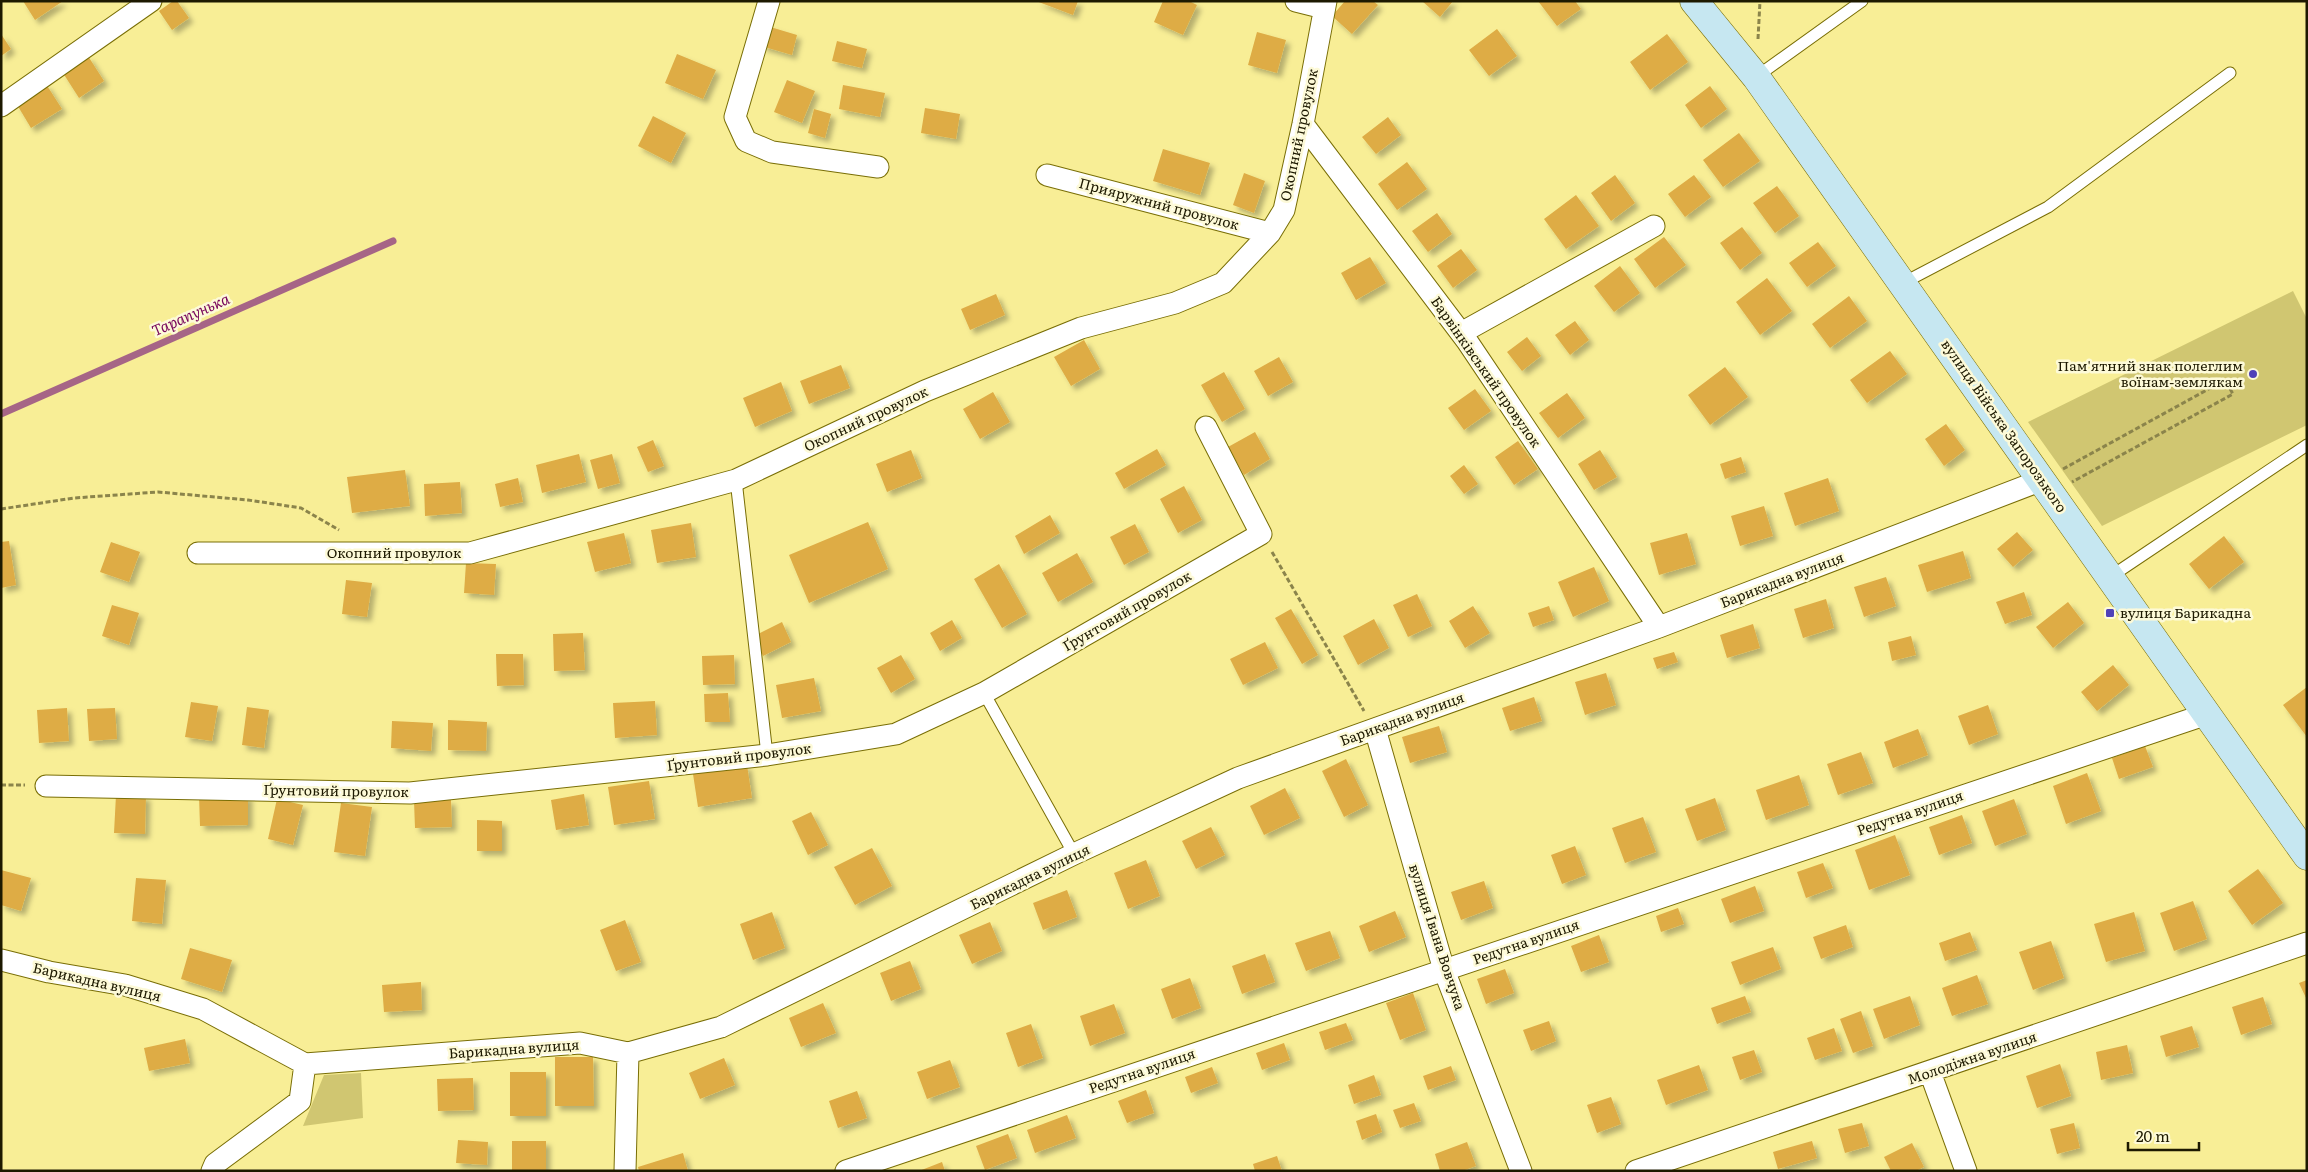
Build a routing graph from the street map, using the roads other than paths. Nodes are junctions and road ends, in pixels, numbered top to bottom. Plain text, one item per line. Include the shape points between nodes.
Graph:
1 (150, 1) edge
2 (770, 1) edge
3 (1296, 1) edge
4 (1694, 1) edge
5 (1862, 1) edge
6 (1325, 4) edge
7 (2230, 73) dead end
8 (1756, 77) junction
9 (1, 106) edge
10 (1303, 124) junction
11 (878, 167) dead end
12 (1047, 175) dead end
13 (1654, 226) dead end
14 (1270, 233) junction
15 (1903, 283) junction
16 (1461, 333) junction
17 (1206, 427) dead end
18 (2307, 444) edge
19 (736, 480) junction
20 (2047, 487) junction
21 (198, 553) dead end
22 (2110, 577) junction
23 (1659, 627) junction
24 (984, 693) junction
25 (2207, 714) junction
26 (1375, 729) junction
27 (767, 755) junction
28 (46, 786) dead end
29 (1074, 854) junction
30 (2307, 856) edge
31 (2307, 943) edge
32 (1, 960) edge
33 (1444, 970) junction
34 (628, 1053) junction
35 (305, 1064) junction
36 (1930, 1072) junction
37 (212, 1171) edge
38 (625, 1171) edge
39 (846, 1171) edge
40 (1521, 1171) edge
41 (1636, 1171) edge
42 (1966, 1171) edge

1 - 9 street
2 - 11 street via 735,117 746,141 772,152
3 - 6 street
4 - 8 street, вулиця Війська Запорозького
5 - 8 lane
6 - 10 street, Окопний провулок
7 - 15 lane via 2048,207
8 - 15 street, вулиця Війська Запорозького
10 - 14 street, Окопний провулок via 1284,210
10 - 16 street, Барвінківський провулок
12 - 14 street, Прияружний провулок
13 - 16 street
14 - 19 street, Окопний провулок via 1223,283 1175,303 1081,328 934,387
15 - 20 street, вулиця Війська Запорозького
16 - 23 street, Барвінківський провулок
17 - 24 street, Ґрунтовий провулок via 1262,534
18 - 22 lane
19 - 21 street, Окопний провулок via 470,553
19 - 27 lane
20 - 22 street, вулиця Війська Запорозького
20 - 23 street, Барикадна вулиця
22 - 25 street, вулиця Війська Запорозького
23 - 26 street, Барикадна вулиця
24 - 27 street, Ґрунтовий провулок via 896,734
24 - 29 lane
25 - 30 street, вулиця Війська Запорозького
25 - 33 street, Редутна вулиця
26 - 29 street, Барикадна вулиця via 1238,778
26 - 33 street, вулиця Івана Вовчука
27 - 28 street, Ґрунтовий провулок via 410,792
29 - 34 street, Барикадна вулиця via 721,1027
31 - 36 street, Молодіжна вулиця
32 - 35 street, Барикадна вулиця via 125,986 204,1009
33 - 39 street, Редутна вулиця
33 - 40 street, вулиця Івана Вовчука
34 - 35 street, Барикадна вулиця via 580,1043
34 - 38 street
35 - 37 street via 300,1101 215,1164
36 - 41 street, Молодіжна вулиця
36 - 42 street

